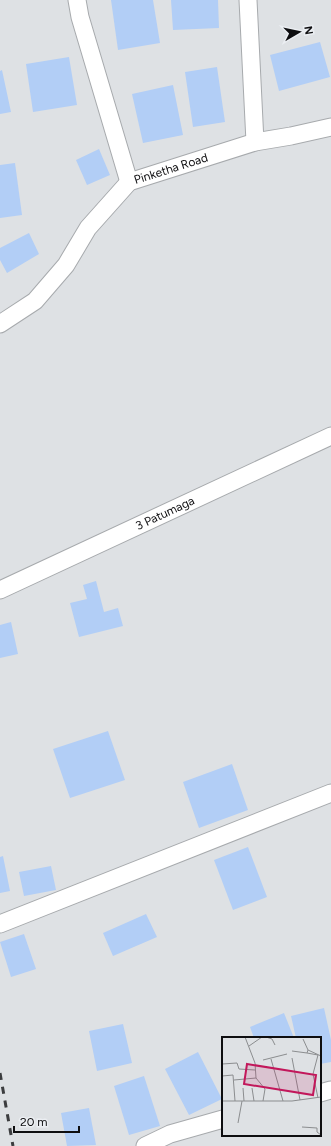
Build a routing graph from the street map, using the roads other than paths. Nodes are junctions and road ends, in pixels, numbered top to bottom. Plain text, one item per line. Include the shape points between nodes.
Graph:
1 (77, 0) edge
2 (248, 0) edge
3 (331, 127) edge
4 (255, 142) junction
5 (129, 182) junction
6 (0, 324) edge
7 (331, 436) edge
8 (0, 590) edge
9 (331, 793) edge
10 (0, 924) edge
11 (331, 1090) edge
12 (321, 1093) edge
13 (222, 1119) edge
14 (145, 1146) edge

1 - 5 street
2 - 4 street
3 - 4 street, Pinketha Road
4 - 5 street, Pinketha Road
5 - 6 street, Pinketha Road via 88,228 66,265 36,301
7 - 8 street, 3 Patumaga
9 - 10 street
11 - 12 street
13 - 14 street via 170,1134

